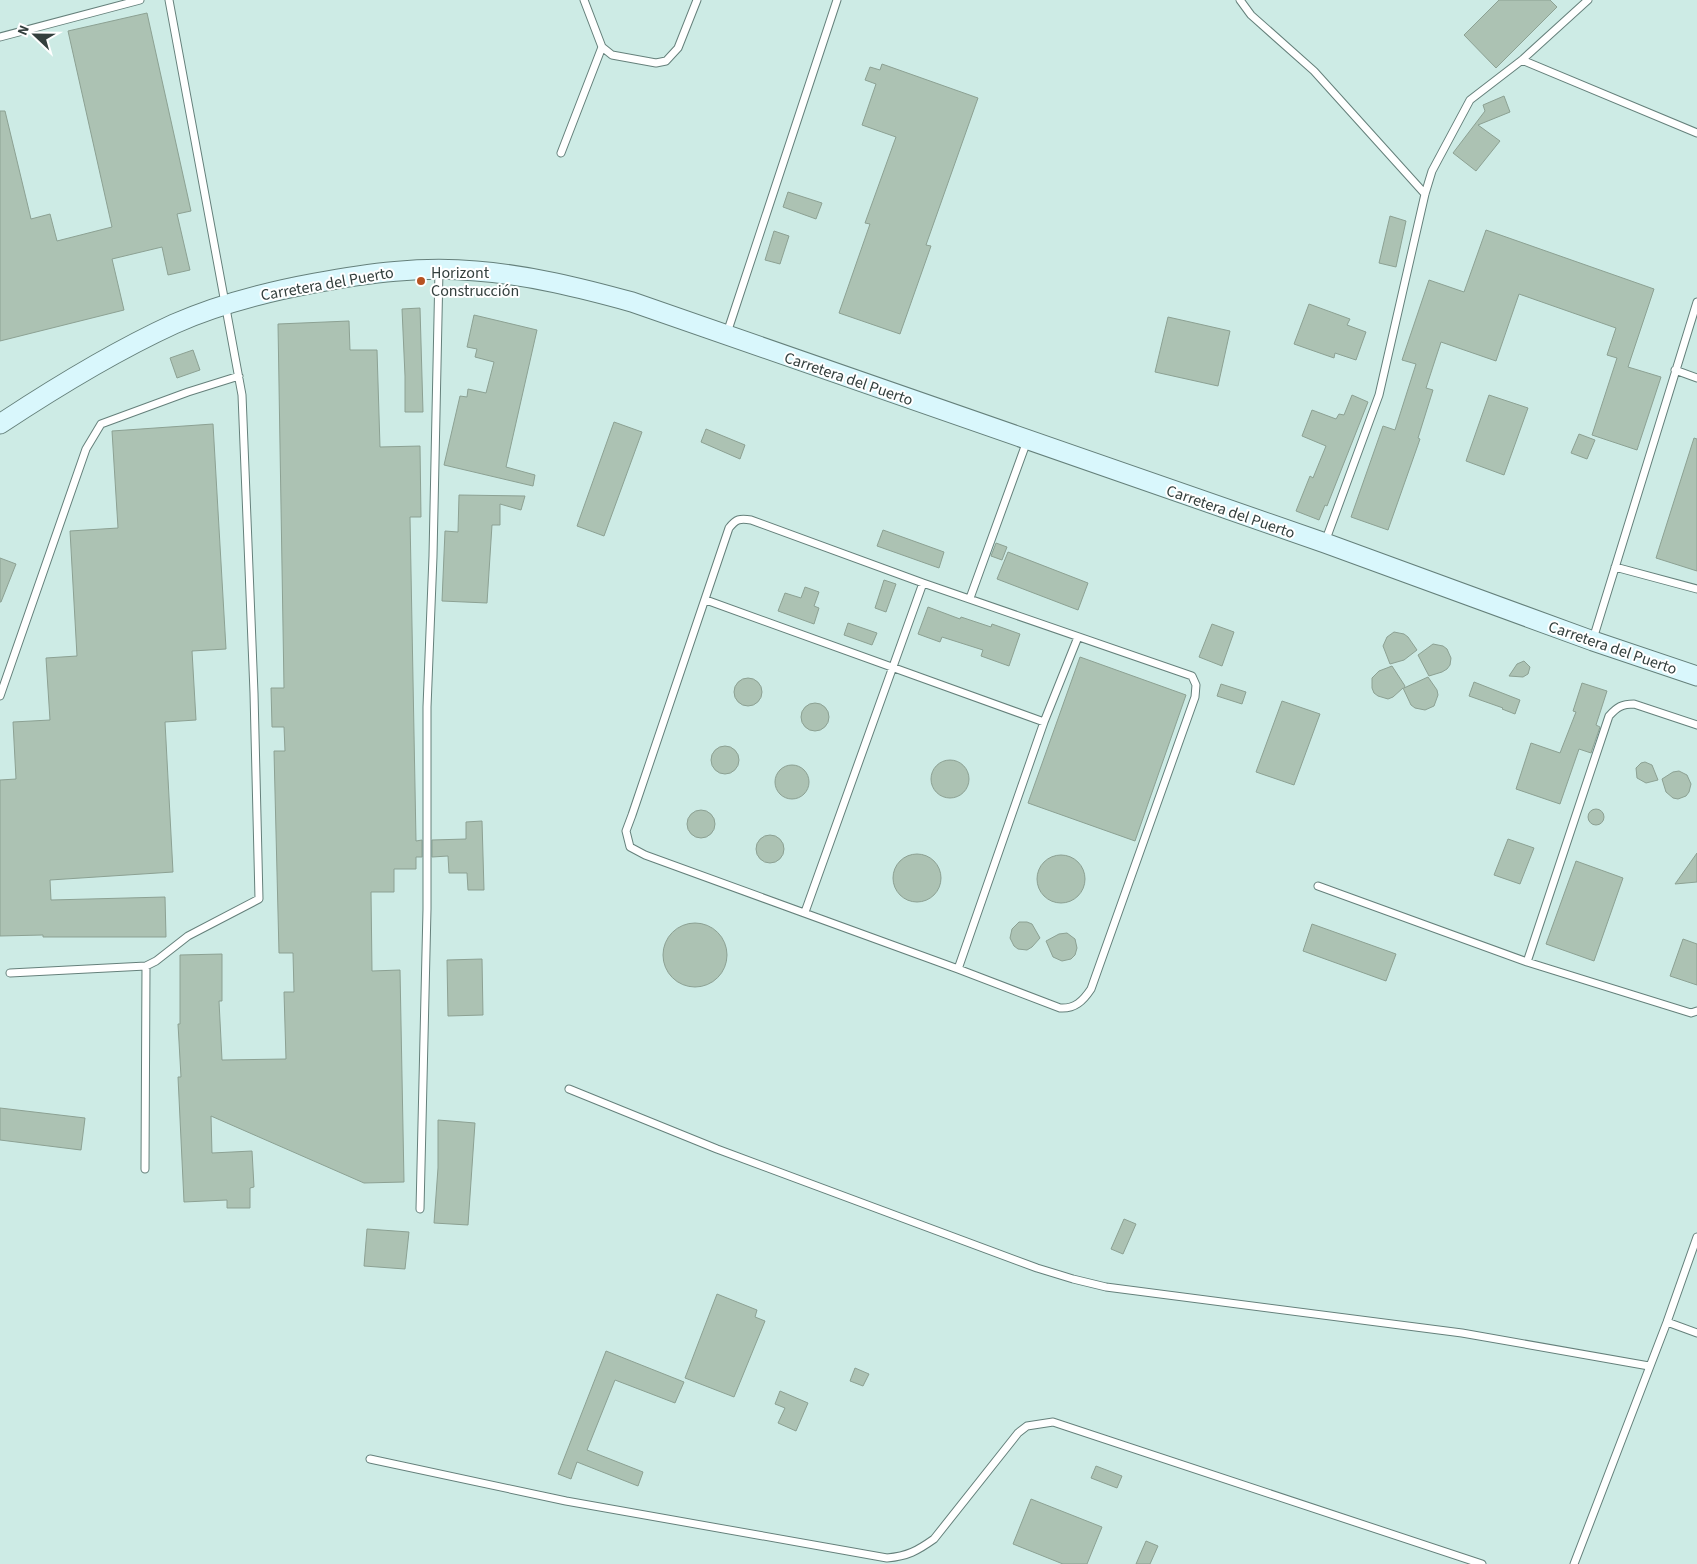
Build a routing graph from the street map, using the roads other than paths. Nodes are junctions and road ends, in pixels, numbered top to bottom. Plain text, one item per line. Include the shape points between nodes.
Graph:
1 (140, 0) edge
2 (169, 0) edge
3 (584, 0) edge
4 (697, 0) edge
5 (837, 0) edge
6 (1240, 0) edge
7 (1588, 0) edge
8 (0, 37) edge
9 (602, 47) junction
10 (1522, 60) junction
11 (1697, 132) edge
12 (562, 153) dead end
13 (1425, 194) junction
14 (439, 270) junction
15 (1697, 302) edge
16 (225, 304) junction
17 (726, 336) junction
18 (1676, 370) junction
19 (239, 376) junction
20 (1697, 378) edge
21 (0, 424) edge
22 (1027, 440) junction
23 (1324, 543) junction
24 (1615, 567) junction
25 (923, 584) junction
26 (1697, 589) edge
27 (970, 598) junction
28 (706, 600) junction
29 (1078, 637) junction
30 (1592, 640) junction
31 (894, 667) junction
32 (1697, 676) edge
33 (0, 696) edge
34 (1044, 722) junction
35 (1697, 725) edge
36 (1318, 886) dead end
37 (805, 912) junction
38 (1527, 962) junction
39 (146, 966) junction
40 (958, 969) junction
41 (10, 973) dead end
42 (1697, 1011) edge
43 (570, 1089) dead end
44 (145, 1169) dead end
45 (420, 1209) dead end
46 (1697, 1237) edge
47 (1667, 1322) junction
48 (1697, 1333) edge
49 (1649, 1366) junction
50 (370, 1459) dead end
51 (1482, 1564) edge
52 (1574, 1564) edge

1 - 8 lane
2 - 16 lane
3 - 9 lane
4 - 9 lane via 678,48 666,61 656,63 612,55
5 - 17 lane
6 - 13 lane via 1319,76
7 - 10 lane
9 - 12 lane
10 - 11 lane
10 - 13 lane via 1470,100 1432,171
13 - 23 lane via 1379,395
14 - 16 main road, Carretera del Puerto via 413,269 347,277 280,289
14 - 17 main road, Carretera del Puerto via 528,277 577,287 632,302
14 - 45 lane via 427,707 428,909
15 - 18 lane
16 - 19 lane
16 - 21 main road, Carretera del Puerto via 133,344 72,377
17 - 22 main road, Carretera del Puerto
18 - 20 lane
18 - 24 lane
19 - 33 lane via 101,424 86,449
19 - 39 lane via 253,663 259,899 188,936
22 - 23 main road, Carretera del Puerto
22 - 27 lane
23 - 30 main road, Carretera del Puerto
24 - 26 lane
24 - 30 lane
25 - 27 lane
25 - 28 lane via 741,518 729,528
25 - 31 lane
27 - 29 lane
28 - 31 lane
28 - 37 lane via 626,831 630,847
29 - 34 lane
29 - 40 lane via 1192,676 1196,685 1195,697 1091,989 1085,999 1070,1009 1060,1008
30 - 32 main road, Carretera del Puerto
31 - 34 lane
31 - 37 lane
34 - 40 lane
35 - 38 lane via 1634,704 1624,704 1609,716
36 - 38 lane
37 - 40 lane
38 - 42 lane via 1691,1013
39 - 41 lane
39 - 44 lane
43 - 49 lane via 717,1149 1073,1279 1106,1287 1462,1333
46 - 47 lane
47 - 48 lane
47 - 49 lane
49 - 52 lane
50 - 51 lane via 566,1501 887,1558 903,1557 934,1539 1018,1433 1027,1426 1053,1422

